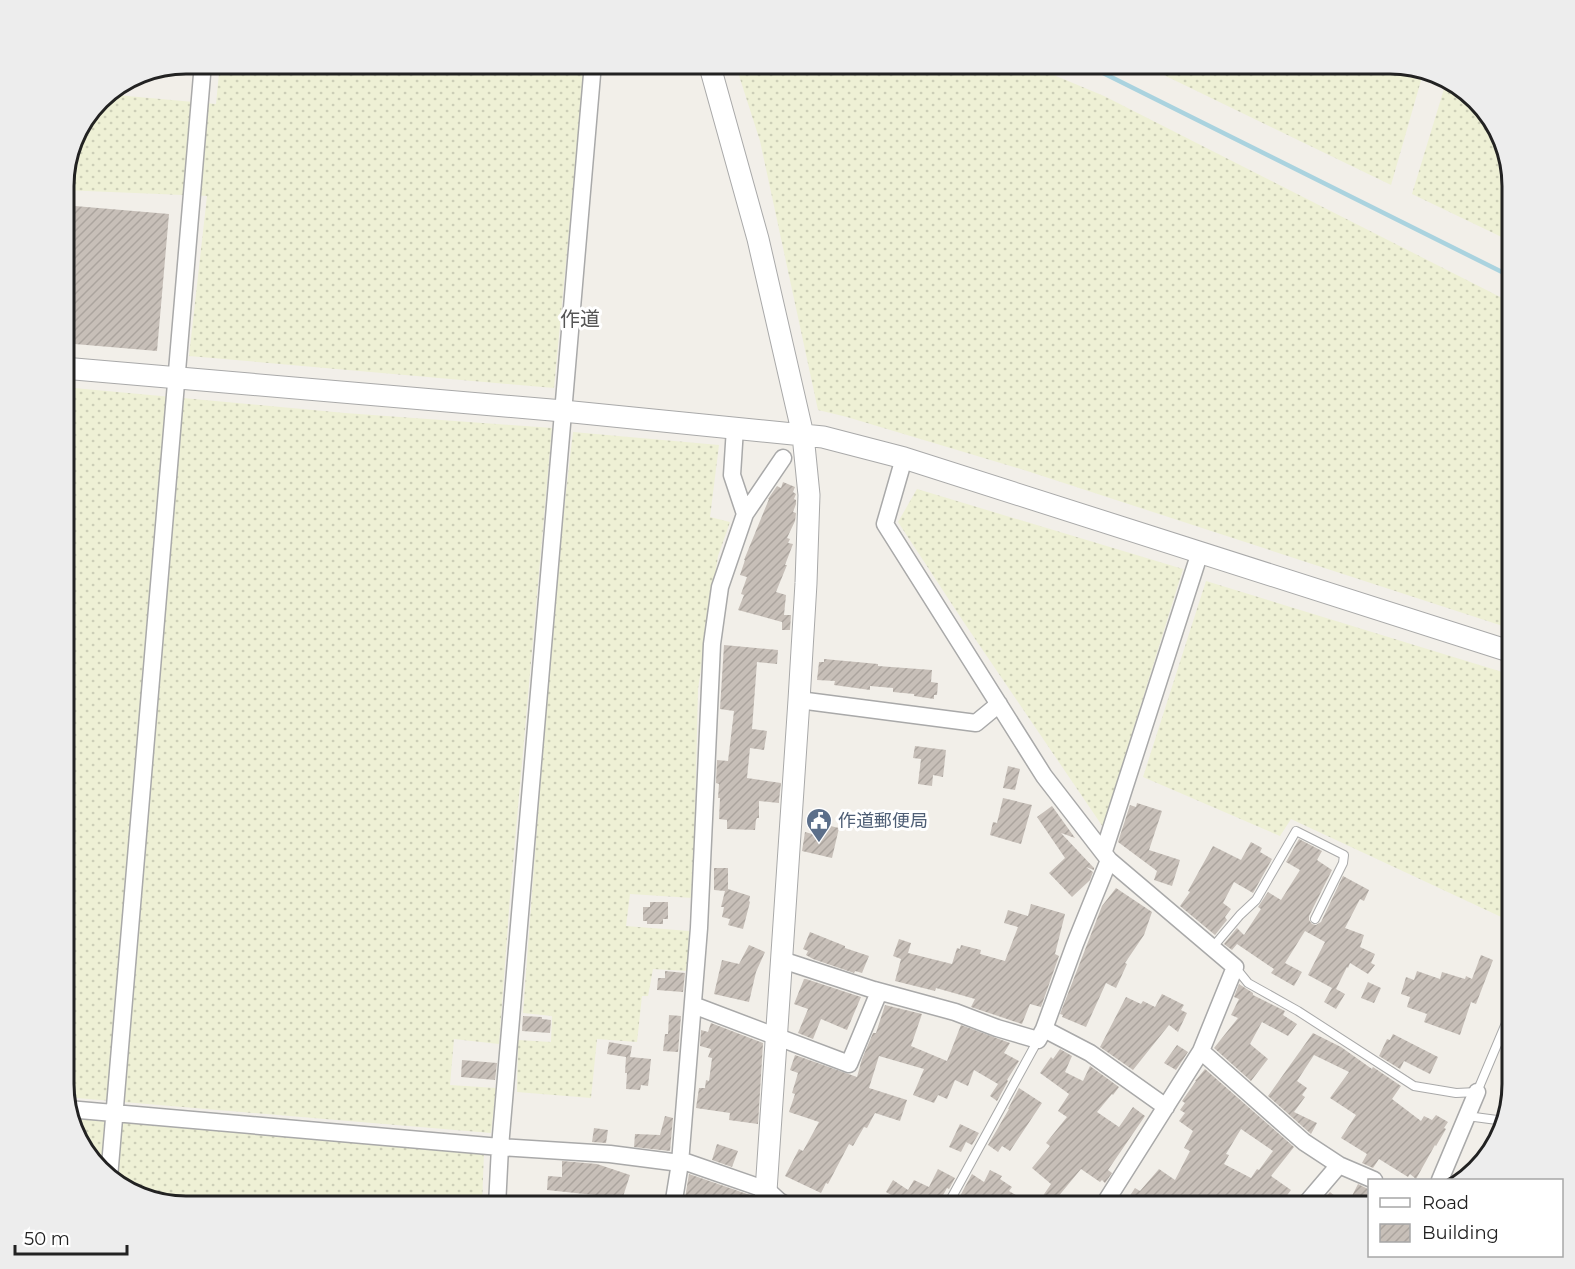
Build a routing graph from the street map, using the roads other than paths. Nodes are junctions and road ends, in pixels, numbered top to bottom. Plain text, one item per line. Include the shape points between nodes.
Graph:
1 (202, 74) edge
2 (592, 74) edge
3 (712, 74) edge
4 (74, 369) edge
5 (176, 377) junction
6 (563, 411) junction
7 (735, 428) junction
8 (803, 435) junction
9 (783, 458) dead end
10 (904, 458) junction
11 (745, 514) junction
12 (1200, 552) junction
13 (1502, 649) edge
14 (799, 700) junction
15 (999, 704) junction
16 (1107, 856) junction
17 (1315, 919) dead end
18 (1212, 948) junction
19 (782, 960) junction
20 (1236, 967) junction
21 (879, 992) junction
22 (693, 1005) junction
23 (1502, 1033) edge
24 (1041, 1035) junction
25 (777, 1038) junction
26 (1201, 1051) junction
27 (1477, 1092) junction
28 (1166, 1107) junction
29 (77, 1110) edge
30 (114, 1113) junction
31 (1467, 1116) junction
32 (1496, 1120) edge
33 (500, 1147) junction
34 (680, 1163) junction
35 (1339, 1165) junction
36 (110, 1166) edge
37 (1372, 1179) edge
38 (1440, 1179) edge
39 (498, 1196) edge
40 (675, 1196) edge
41 (762, 1196) edge
42 (766, 1196) edge
43 (952, 1196) edge
44 (1110, 1196) edge
45 (1313, 1196) edge

1 - 5 street
2 - 6 street
3 - 8 street via 758,239
4 - 5 street
5 - 6 street
5 - 30 street
6 - 7 street
6 - 33 street
7 - 8 street
7 - 11 street via 732,475
8 - 10 street
8 - 14 street via 809,495
9 - 11 street
10 - 12 street
10 - 15 street via 885,524
11 - 22 street via 720,587 712,644
12 - 13 street
12 - 16 street
14 - 15 street via 976,723
14 - 19 street
15 - 16 street via 1044,776
16 - 18 street
16 - 24 street
17 - 18 lane via 1344,855 1296,831 1256,900
18 - 20 street
19 - 21 street
19 - 25 street
20 - 26 street
20 - 27 lane via 1248,982 1414,1086
21 - 24 street via 955,1012 997,1028
21 - 25 street via 849,1064
22 - 25 street
22 - 34 street
23 - 27 lane
24 - 28 street via 1090,1053
24 - 43 lane
25 - 42 street
26 - 28 street
26 - 35 street via 1304,1142
27 - 31 street
28 - 44 street
29 - 30 street
30 - 33 street
30 - 36 street
31 - 32 lane
31 - 38 street
33 - 34 street
33 - 39 street
34 - 40 street
34 - 41 street via 686,1162
35 - 37 street
35 - 45 street

